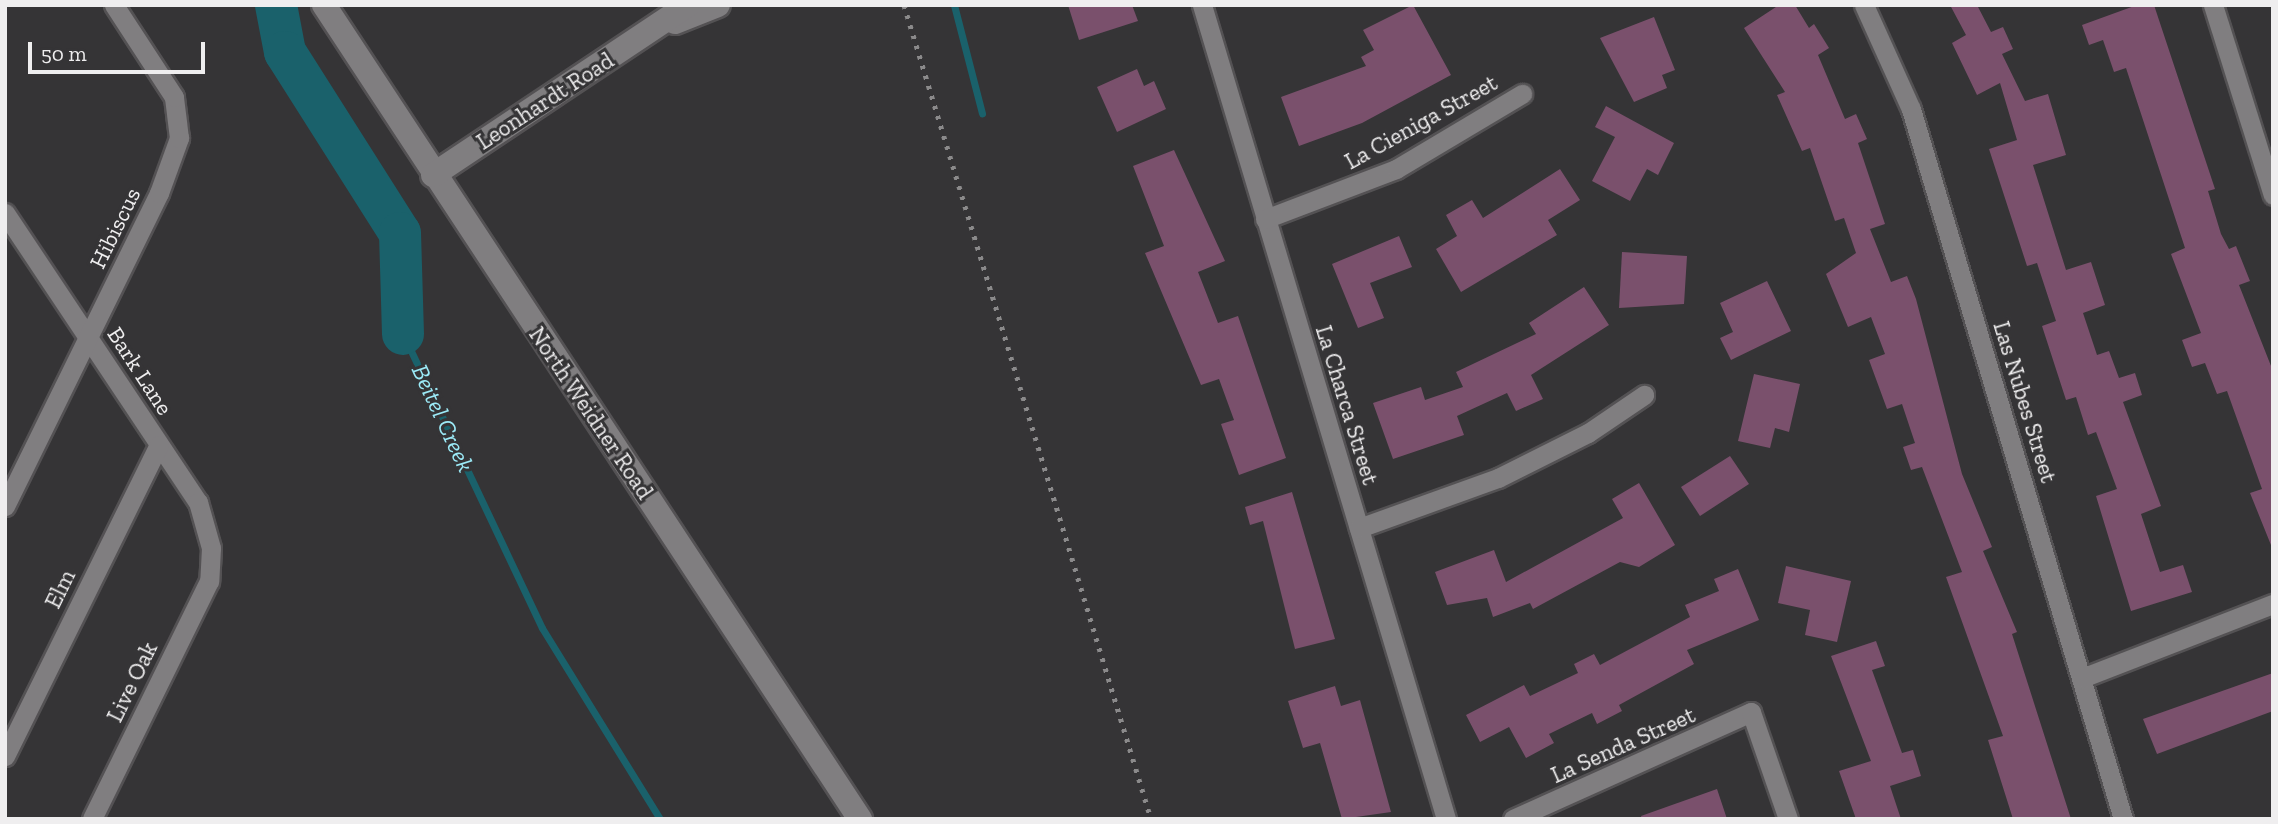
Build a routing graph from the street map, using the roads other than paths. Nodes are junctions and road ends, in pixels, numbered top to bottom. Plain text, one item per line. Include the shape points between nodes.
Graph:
1 (114, 5) edge
2 (324, 5) edge
3 (688, 5) edge
4 (718, 5) edge
5 (1202, 5) edge
6 (1864, 5) edge
7 (2213, 5) edge
8 (658, 28) junction
9 (1522, 94) dead end
10 (433, 174) junction
11 (2270, 175) edge
12 (2273, 195) edge
13 (5, 213) edge
14 (1265, 219) junction
15 (88, 336) junction
16 (1644, 395) dead end
17 (159, 444) junction
18 (5, 506) edge
19 (1359, 528) junction
20 (211, 566) joint
21 (2273, 604) edge
22 (2082, 678) junction
23 (5, 755) edge
24 (92, 819) edge
25 (860, 819) edge
26 (1446, 819) edge
27 (1513, 819) edge
28 (1788, 819) edge
29 (2123, 819) edge

1 - 15 street, Hibiscus via 174,97 179,138 159,193
2 - 10 street, North Weidner Road
3 - 8 street, Leonhardt Road
4 - 8 street, Leonhardt Road
5 - 14 street, La Charca Street
6 - 22 street, Las Nubes Street via 1911,109
7 - 11 street
8 - 10 street, Leonhardt Road
9 - 14 street, La Cieniga Street via 1396,169
10 - 25 street, North Weidner Road
11 - 12 street
13 - 15 street, Bark Lane
14 - 19 street, La Charca Street
15 - 17 street, Bark Lane
15 - 18 street, Hibiscus
16 - 19 street via 1588,433 1497,478
17 - 20 street, Bark Lane via 198,502
17 - 23 street, Elm
19 - 26 street, La Charca Street
20 - 24 street, Live Oak
21 - 22 street
22 - 29 street, Las Nubes Street
27 - 28 street, La Senda Street via 1751,712

